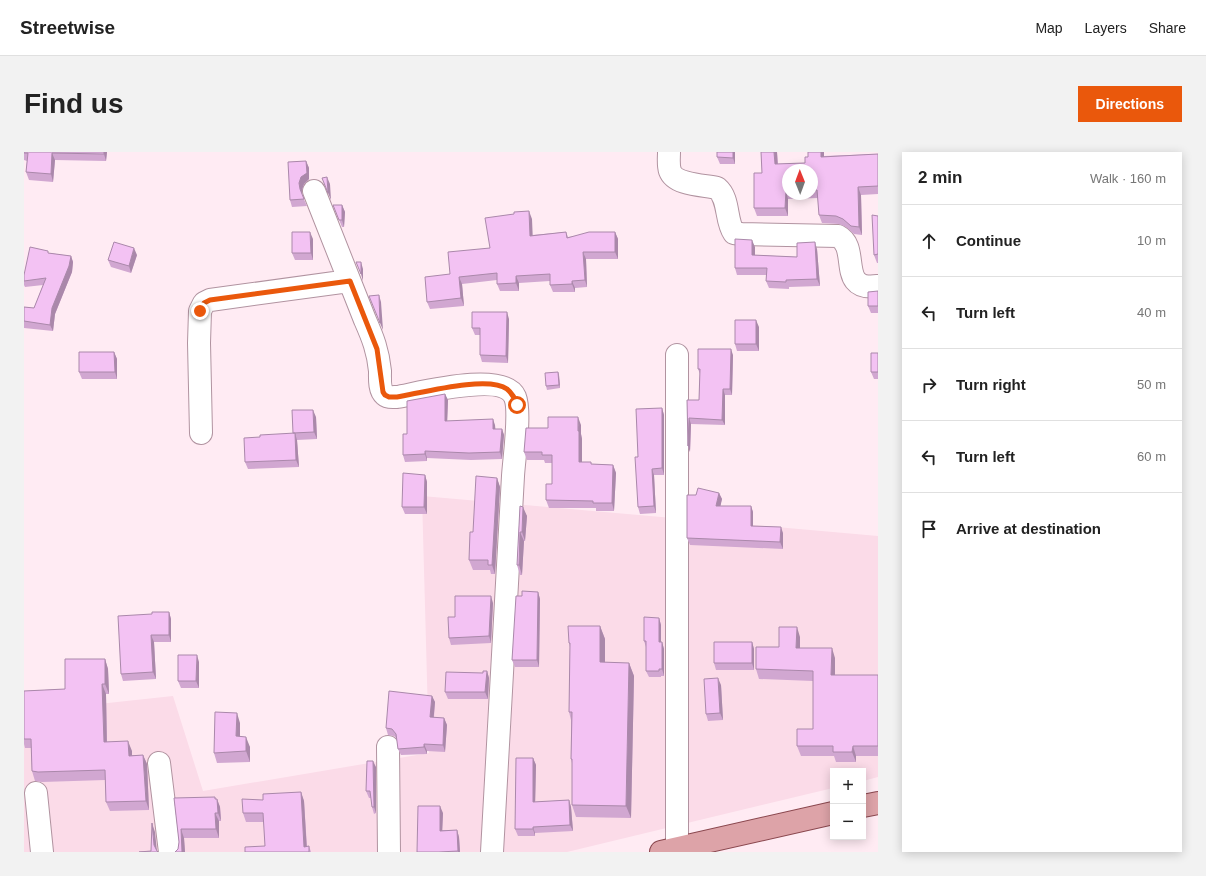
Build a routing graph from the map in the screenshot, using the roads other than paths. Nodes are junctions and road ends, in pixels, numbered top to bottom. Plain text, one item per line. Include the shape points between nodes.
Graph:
1 (670, 152) edge
2 (314, 192) dead end
3 (350, 281) junction
4 (878, 286) edge
5 (677, 355) dead end
6 (201, 434) dead end
7 (388, 747) dead end
8 (159, 763) dead end
9 (36, 793) dead end
10 (878, 802) edge
11 (866, 805) edge
12 (830, 814) edge
13 (669, 850) edge
14 (42, 852) edge
15 (170, 852) edge
16 (389, 852) edge
17 (492, 852) edge

1 - 4 street via 669,166 674,178 717,188 720,191 730,228 734,233 838,236 846,245 854,279 862,286
2 - 3 street
3 - 6 street via 210,300 204,303 200,311 199,337
3 - 17 street via 377,349 381,386 385,395 397,397 466,384 493,385 506,388 514,396 517,405
5 - 13 street
7 - 16 street
8 - 15 street
9 - 14 street
10 - 11 main road
12 - 13 main road

